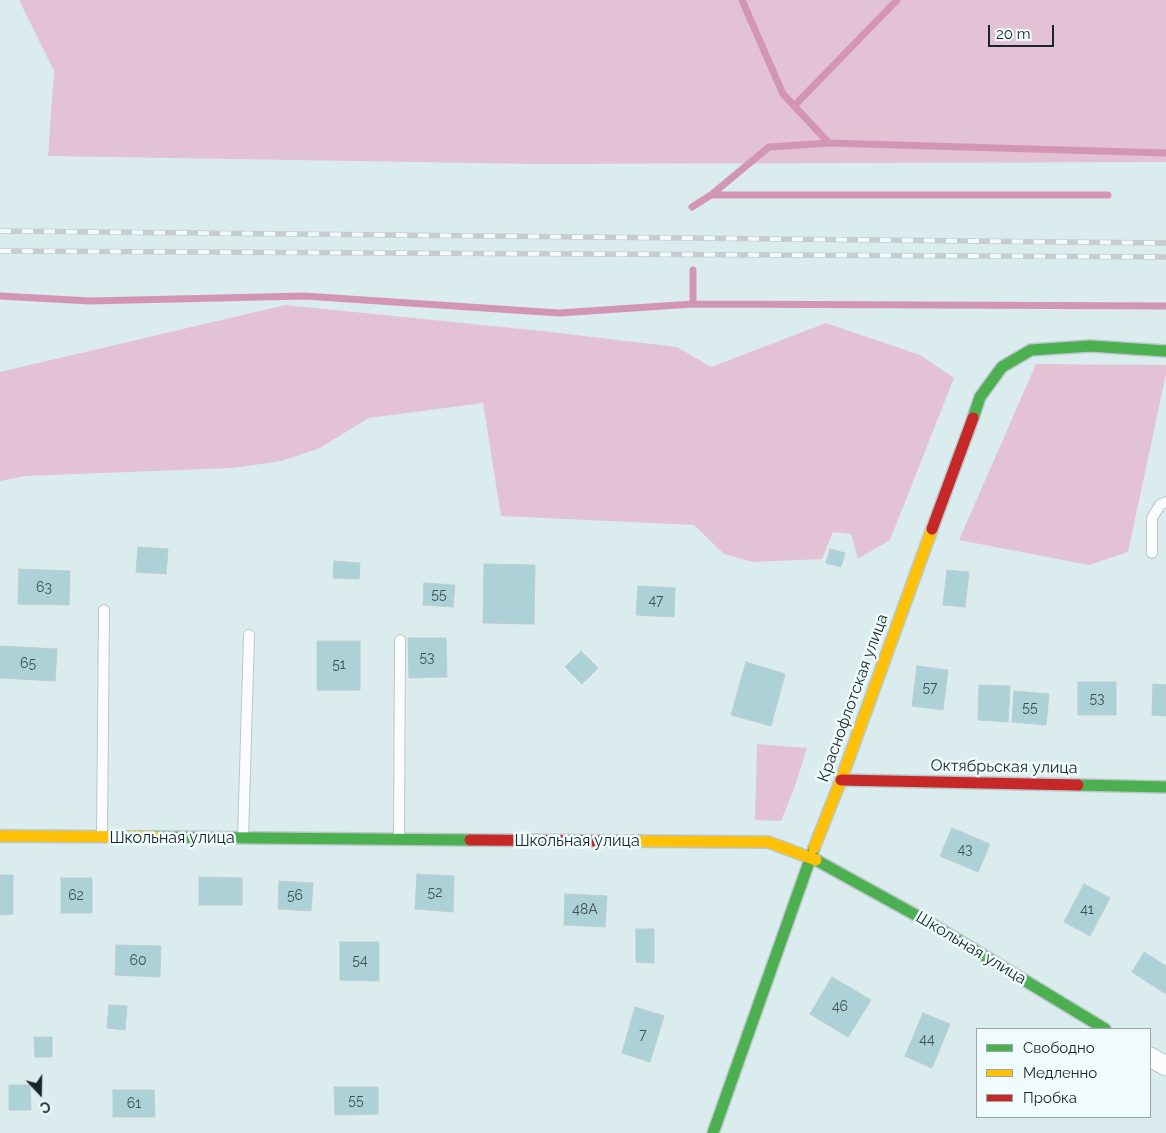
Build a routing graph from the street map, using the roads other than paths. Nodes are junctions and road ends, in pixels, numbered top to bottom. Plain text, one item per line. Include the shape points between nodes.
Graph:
1 (1166, 351) edge
2 (1166, 502) edge
3 (1152, 553) dead end
4 (104, 610) dead end
5 (249, 635) dead end
6 (400, 640) dead end
7 (841, 780) junction
8 (1166, 787) edge
9 (0, 836) edge
10 (102, 837) junction
11 (243, 838) junction
12 (399, 839) junction
13 (811, 857) junction
14 (1103, 1028) edge
15 (1151, 1057) edge
16 (1166, 1066) edge
17 (713, 1133) edge

1 - 7 street, Краснофлотская улица via 1090,346 1031,350 1002,367 980,397
2 - 3 lane via 1160,505 1152,518
4 - 10 lane
5 - 11 lane
6 - 12 lane
7 - 8 street, Октябрьская улица
7 - 13 street, Краснофлотская улица
9 - 10 street, Школьная улица
10 - 11 street, Школьная улица
11 - 12 street, Школьная улица
12 - 13 street, Школьная улица via 768,842
13 - 14 street, Школьная улица via 930,923
13 - 17 street, Краснофлотская улица
15 - 16 street

